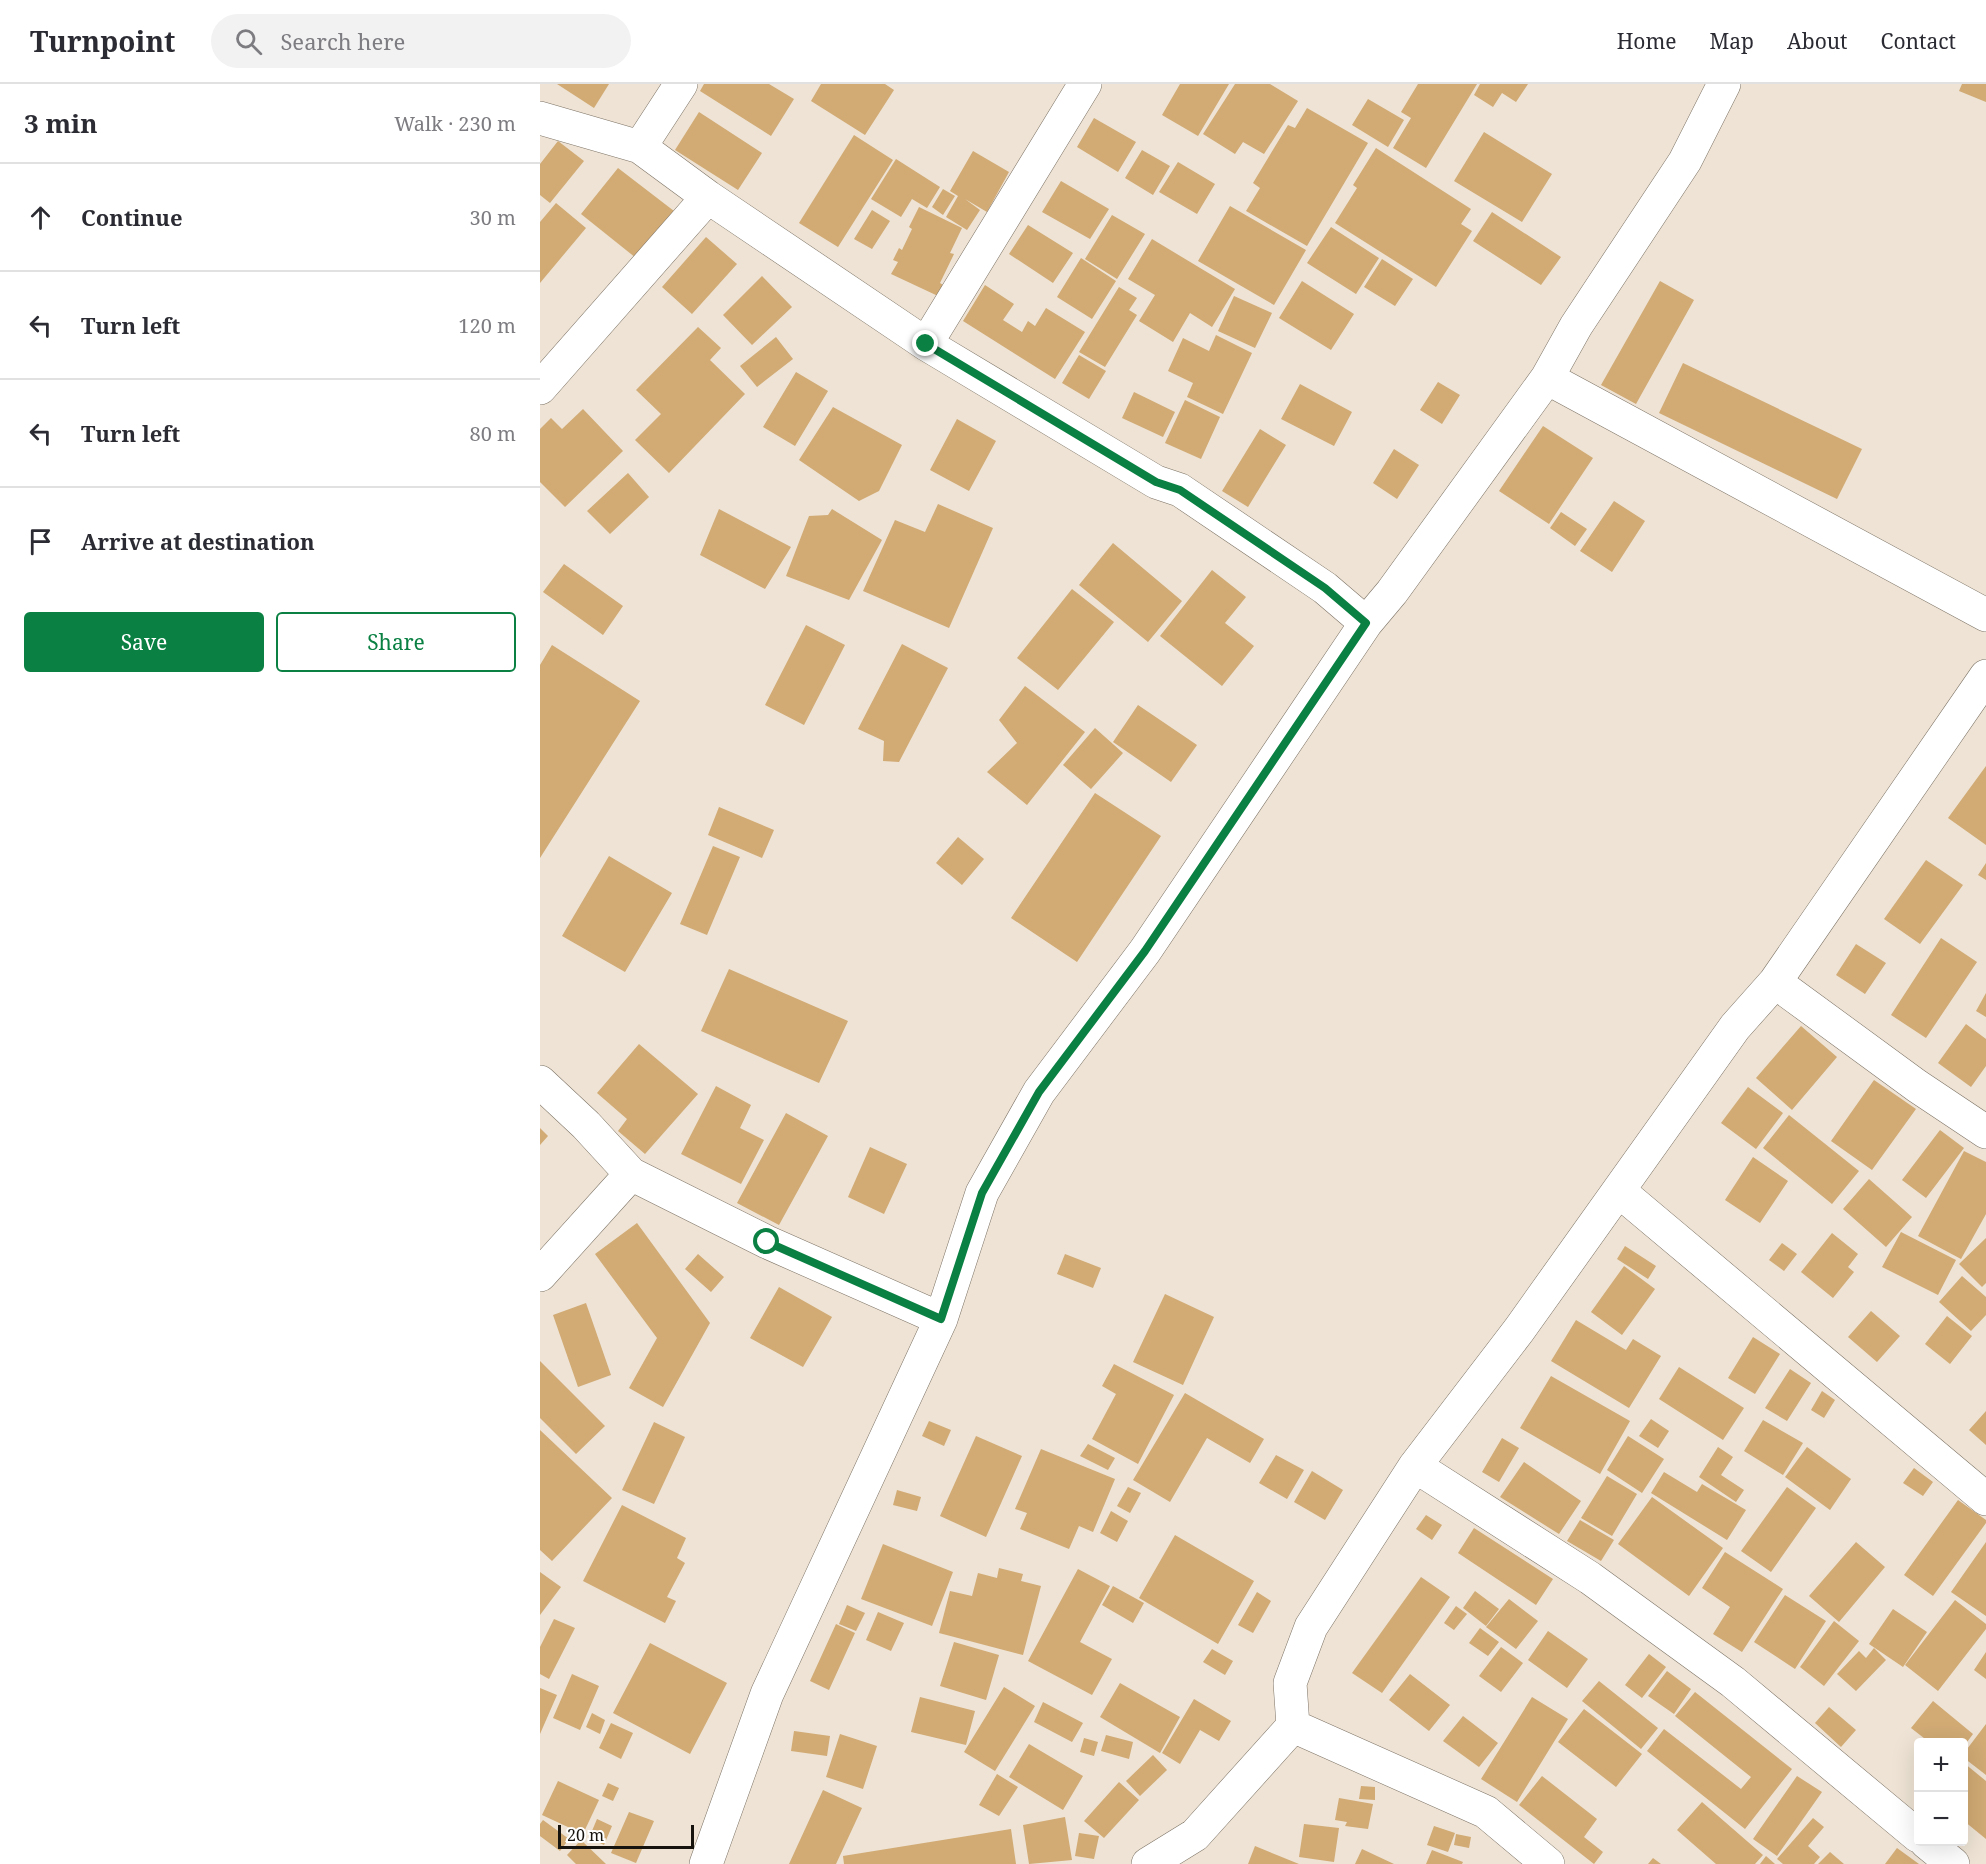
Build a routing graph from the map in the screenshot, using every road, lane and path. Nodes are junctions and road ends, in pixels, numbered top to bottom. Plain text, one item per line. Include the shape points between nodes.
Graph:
1 (681, 84) edge
2 (1085, 84) edge
3 (1724, 84) edge
4 (540, 118) edge
5 (640, 147) junction
6 (708, 197) junction
7 (926, 344) junction
8 (1547, 378) junction
9 (540, 388) edge
10 (1986, 615) edge
11 (1366, 623) junction
12 (1986, 676) edge
13 (1775, 982) junction
14 (540, 1082) edge
15 (1986, 1132) edge
16 (631, 1174) junction
17 (1619, 1191) junction
18 (540, 1275) edge
19 (941, 1319) junction
20 (1416, 1466) junction
21 (1986, 1499) edge
22 (1293, 1726) junction
23 (1914, 1833) edge
24 (1931, 1846) edge
25 (706, 1864) edge
26 (1148, 1864) edge
27 (1548, 1864) edge
28 (1953, 1864) edge

1 - 5 street
2 - 7 street
3 - 8 street via 1685,161 1576,326
4 - 5 street
5 - 6 street
6 - 7 street
6 - 9 street
7 - 11 street via 1156,482 1180,490 1325,588
8 - 10 street
8 - 11 street
11 - 19 street via 1145,951 1039,1092 982,1193
12 - 13 street
13 - 15 street
13 - 17 street via 1735,1027
14 - 16 street
16 - 18 street
16 - 19 street via 767,1242
17 - 20 street
17 - 21 street
19 - 25 street via 767,1694
20 - 22 street via 1311,1627 1290,1683
20 - 23 street via 1590,1578 1733,1682
22 - 26 street via 1195,1835
22 - 27 street via 1486,1812
24 - 28 street

